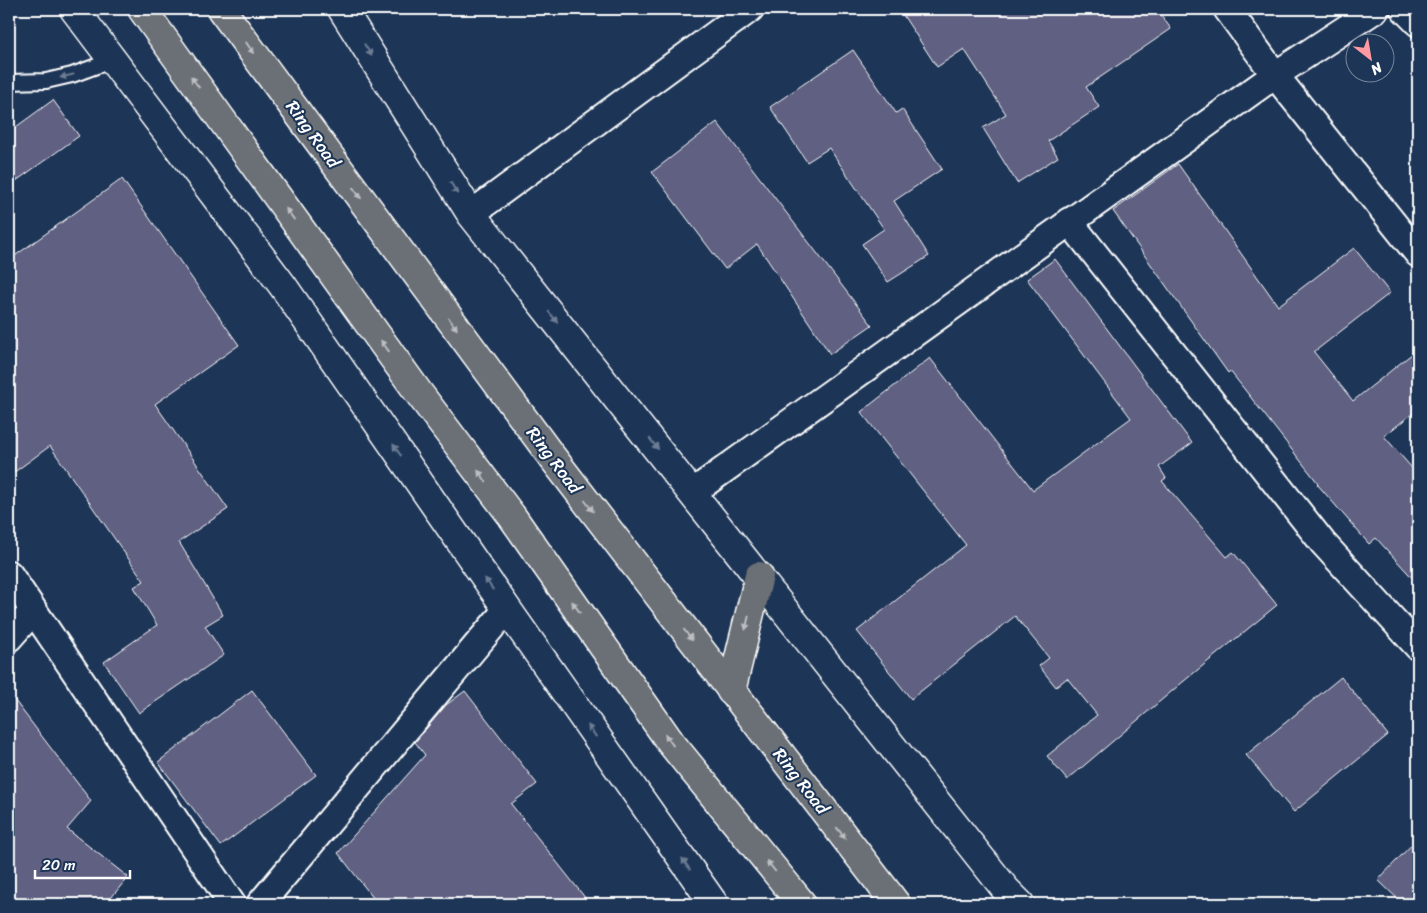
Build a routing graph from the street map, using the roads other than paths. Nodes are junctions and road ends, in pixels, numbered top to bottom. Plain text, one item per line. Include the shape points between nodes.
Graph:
1 (74, 9) edge
2 (142, 9) edge
3 (221, 9) edge
4 (342, 9) edge
5 (750, 9) edge
6 (1228, 9) edge
7 (1376, 9) edge
8 (1404, 9) edge
9 (1418, 23) edge
10 (113, 60) junction
11 (1275, 74) junction
12 (9, 82) edge
13 (470, 214) junction
14 (1069, 221) junction
15 (1418, 254) edge
16 (693, 492) junction
17 (9, 574) edge
18 (759, 576) junction
19 (507, 609) junction
20 (33, 611) junction
21 (9, 638) edge
22 (1418, 647) edge
23 (731, 691) junction
24 (232, 904) edge
25 (260, 904) edge
26 (714, 904) edge
27 (802, 904) edge
28 (896, 904) edge
29 (1020, 904) edge

1 - 10 street
27 -> 2 highway via 672,743
3 -> 23 highway, Ring Road via 549,453
4 -> 13 street
5 - 13 street
6 - 11 street
7 - 11 street
8 - 9 street
10 -> 12 lane via 46,81
19 -> 10 street via 283,286
11 - 14 street
11 - 15 street
13 -> 16 street
14 - 16 street
14 - 22 street via 1323,543
16 - 18 street
17 - 20 street
18 -> 23 highway
18 - 29 street
19 - 25 street
26 -> 19 street
20 - 21 street
20 - 24 street
23 -> 28 highway, Ring Road

